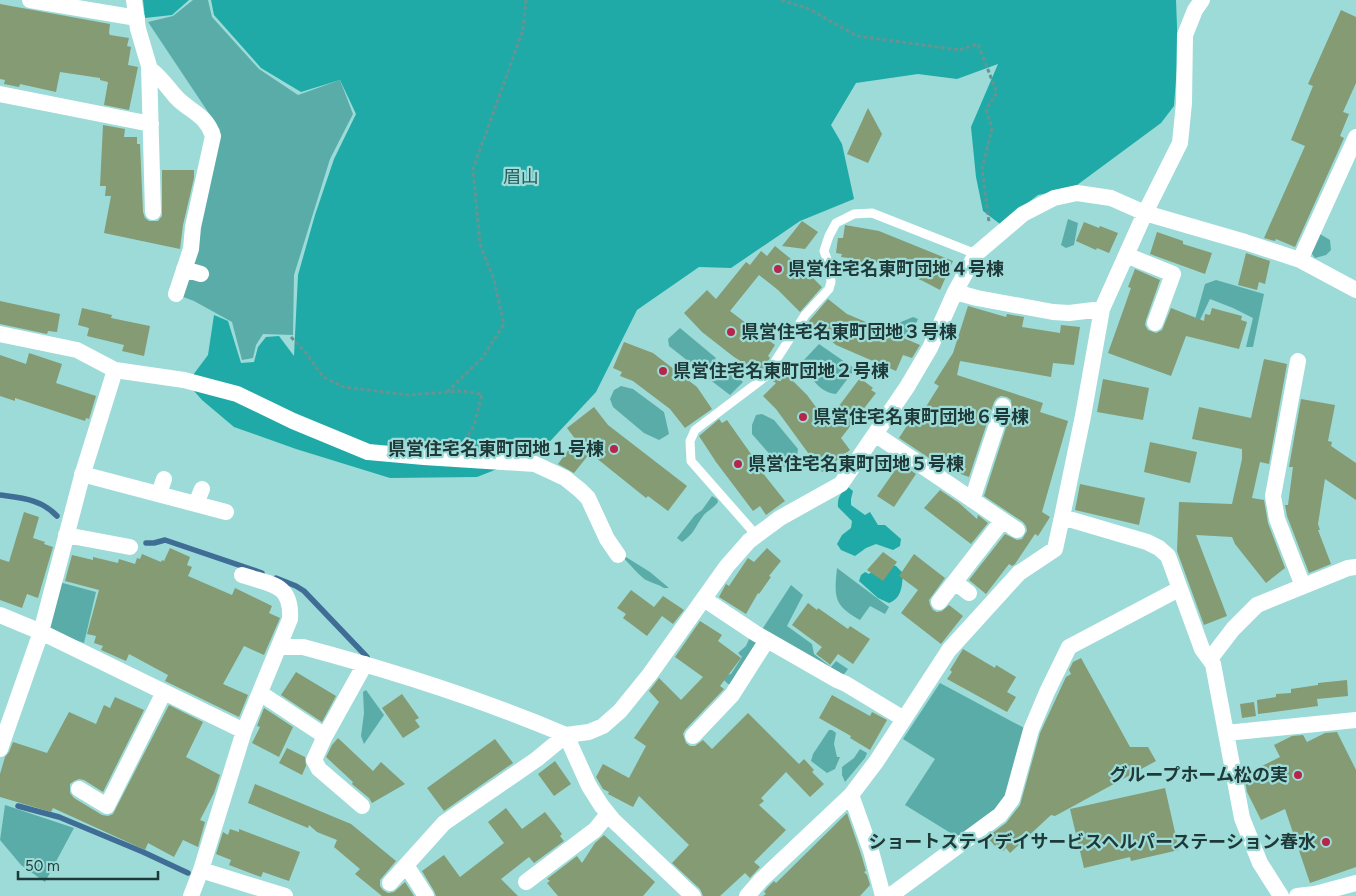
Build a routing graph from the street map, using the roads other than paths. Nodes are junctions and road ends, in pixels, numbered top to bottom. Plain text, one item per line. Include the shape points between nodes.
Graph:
1 (30, 0) edge
2 (134, 0) edge
3 (1202, 0) edge
4 (137, 18) junction
5 (150, 69) junction
6 (0, 94) edge
7 (151, 124) junction
8 (1356, 137) edge
9 (153, 212) dead end
10 (1145, 213) junction
11 (976, 254) junction
12 (1126, 255) junction
13 (1300, 260) junction
14 (184, 269) junction
15 (201, 274) dead end
16 (1356, 290) edge
17 (955, 292) junction
18 (176, 294) dead end
19 (1102, 309) junction
20 (1155, 323) dead end
21 (0, 334) edge
22 (1298, 361) dead end
23 (116, 370) junction
24 (1003, 406) dead end
25 (874, 434) junction
26 (82, 474) junction
27 (164, 478) dead end
28 (202, 488) dead end
29 (159, 494) junction
30 (972, 500) junction
31 (196, 504) junction
32 (226, 512) dead end
33 (1062, 517) junction
34 (1002, 521) junction
35 (1017, 530) dead end
36 (66, 535) junction
37 (757, 536) junction
38 (130, 547) dead end
39 (618, 555) dead end
40 (1356, 567) edge
41 (242, 575) dead end
42 (955, 582) junction
43 (1304, 586) junction
44 (1179, 589) junction
45 (969, 593) dead end
46 (704, 599) junction
47 (940, 602) dead end
48 (0, 615) edge
49 (41, 632) junction
50 (767, 640) junction
51 (279, 647) junction
52 (1210, 659) junction
53 (365, 664) junction
54 (164, 692) junction
55 (260, 693) junction
56 (904, 719) junction
57 (1356, 720) edge
58 (244, 731) junction
59 (1226, 733) junction
60 (566, 735) junction
61 (325, 736) junction
62 (693, 736) dead end
63 (0, 749) edge
64 (79, 789) dead end
65 (851, 795) junction
66 (362, 806) dead end
67 (608, 814) junction
68 (406, 866) junction
69 (201, 870) junction
70 (526, 882) dead end
71 (390, 883) dead end
72 (1356, 883) edge
73 (191, 896) edge
74 (285, 896) edge
75 (426, 896) edge
76 (693, 896) edge
77 (747, 896) edge
78 (883, 896) edge
79 (890, 896) edge
80 (1281, 896) edge
81 (1297, 896) edge

1 - 4 street
2 - 4 street
3 - 10 street via 1185,35 1180,143
4 - 5 street
5 - 7 street
5 - 14 street via 162,78 177,98 201,116 210,127 212,136 191,249
6 - 7 street
7 - 9 street
8 - 13 street
10 - 11 street via 1111,198 1077,192 1054,198 1023,214
10 - 12 street
10 - 13 street
11 - 17 street
11 - 37 lane via 872,213 854,214 836,223 824,251 830,267 829,289 805,315 765,377 695,430 690,441 691,461
12 - 19 street
12 - 20 street via 1173,274
13 - 16 street
14 - 15 street
14 - 18 street
17 - 19 street via 1053,312
17 - 25 street via 930,348
19 - 33 street
21 - 23 street via 77,350
22 - 43 street via 1273,496 1277,520
23 - 26 street
23 - 39 street via 184,380 237,394 368,452 535,464 565,478 588,498 606,540
24 - 30 street
25 - 30 street
25 - 37 street via 841,484 780,518
26 - 29 street
26 - 36 street
27 - 29 street
28 - 31 street
29 - 31 street
30 - 34 street
31 - 32 street
33 - 44 street via 1159,548 1168,556
33 - 56 street via 1055,549 1019,572 949,650
34 - 35 street
34 - 42 street
36 - 38 street
36 - 49 street
37 - 46 street via 749,541
40 - 43 street
41 - 51 street via 286,593 291,606 290,619
42 - 45 street
42 - 47 street
43 - 52 street via 1258,605 1233,629
44 - 52 street via 1202,648
44 - 79 street via 1069,647 1031,730 1008,806
46 - 50 street
46 - 60 street via 620,711 603,726 589,732
48 - 49 street
49 - 54 street
49 - 63 street
50 - 56 street
50 - 62 street via 732,695
51 - 53 street via 303,647
51 - 55 street
52 - 59 street
53 - 60 street via 454,691
53 - 61 street
54 - 58 street
54 - 64 street via 113,809
55 - 58 street
55 - 61 street
56 - 65 street
57 - 59 street
58 - 69 street
59 - 80 street via 1242,818 1260,863
60 - 67 street via 589,786
60 - 68 street via 444,823
61 - 66 street via 314,760 319,769
65 - 77 street
65 - 78 street
67 - 70 street via 595,830
67 - 76 street
68 - 71 street
68 - 75 street
69 - 73 street
69 - 74 street
72 - 81 street

